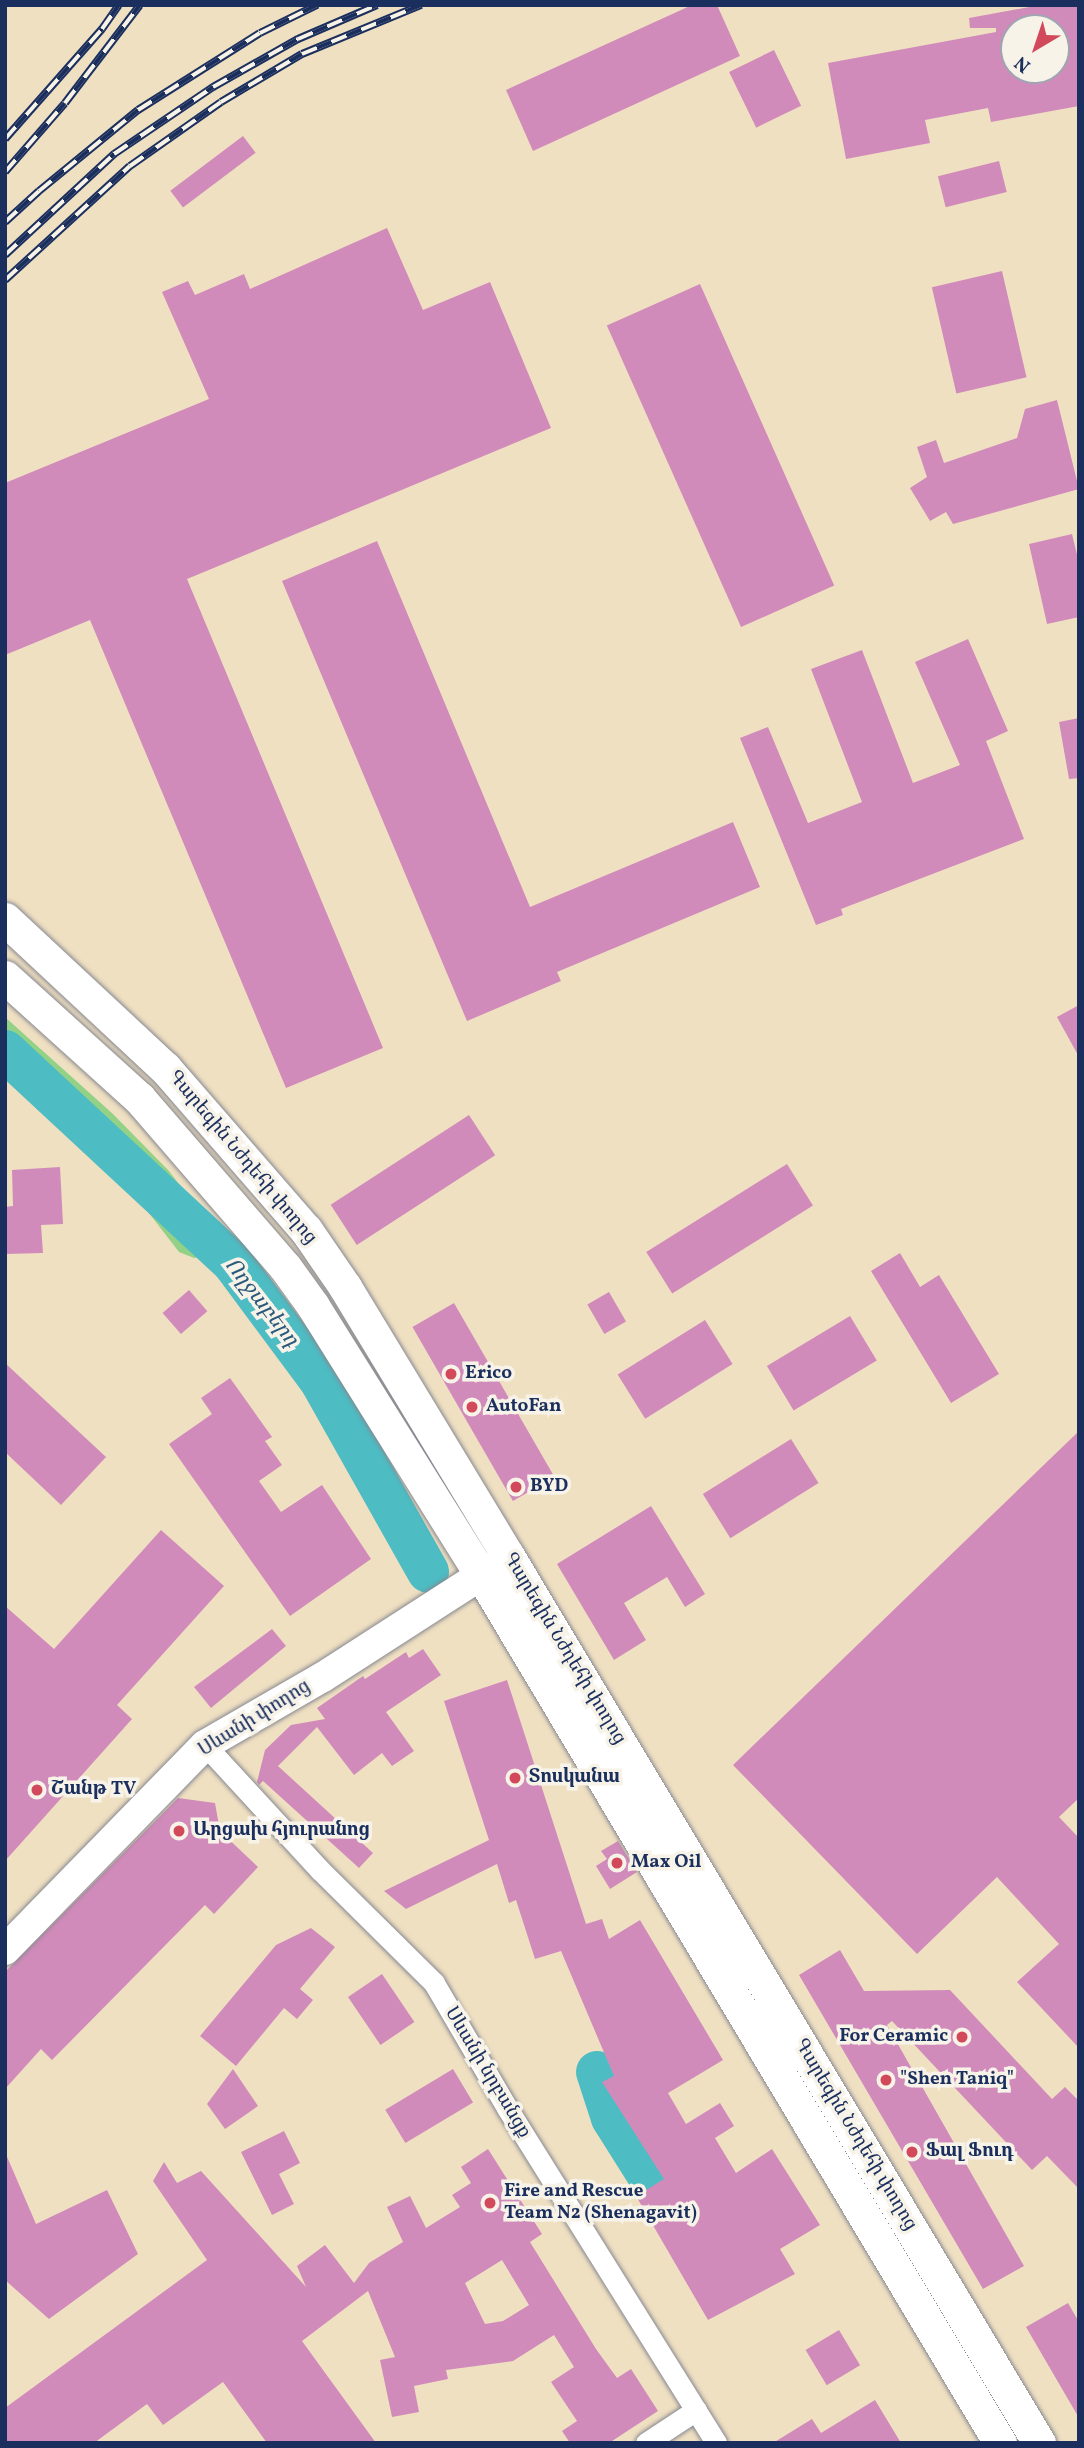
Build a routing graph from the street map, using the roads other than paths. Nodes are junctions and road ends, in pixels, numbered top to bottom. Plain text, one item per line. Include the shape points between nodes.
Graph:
1 (5, 919) edge
2 (5, 977) edge
3 (509, 1556) junction
4 (482, 1576) junction
5 (205, 1745) junction
6 (5, 1950) edge
7 (696, 2410) junction
8 (646, 2443) edge
9 (716, 2443) edge
10 (1000, 2443) edge
11 (1039, 2443) edge

1 - 3 main road, Գարեգին Նժդեհի փողոց via 165,1068 306,1230
2 - 4 main road, Գարեգին Նժդեհի փողոց via 139,1098 285,1267
3 - 4 street, Սևանի փողոց
3 - 11 main road, Գարեգին Նժդեհի փողոց
4 - 5 street, Սևանի փողոց
4 - 10 main road, Գարեգին Նժդեհի փողոց
5 - 6 street, Սևանի փողոց
5 - 7 street, Սևանի նրբանցք via 321,1871 434,1983
7 - 8 street
7 - 9 street, Սևանի նրբանցք

